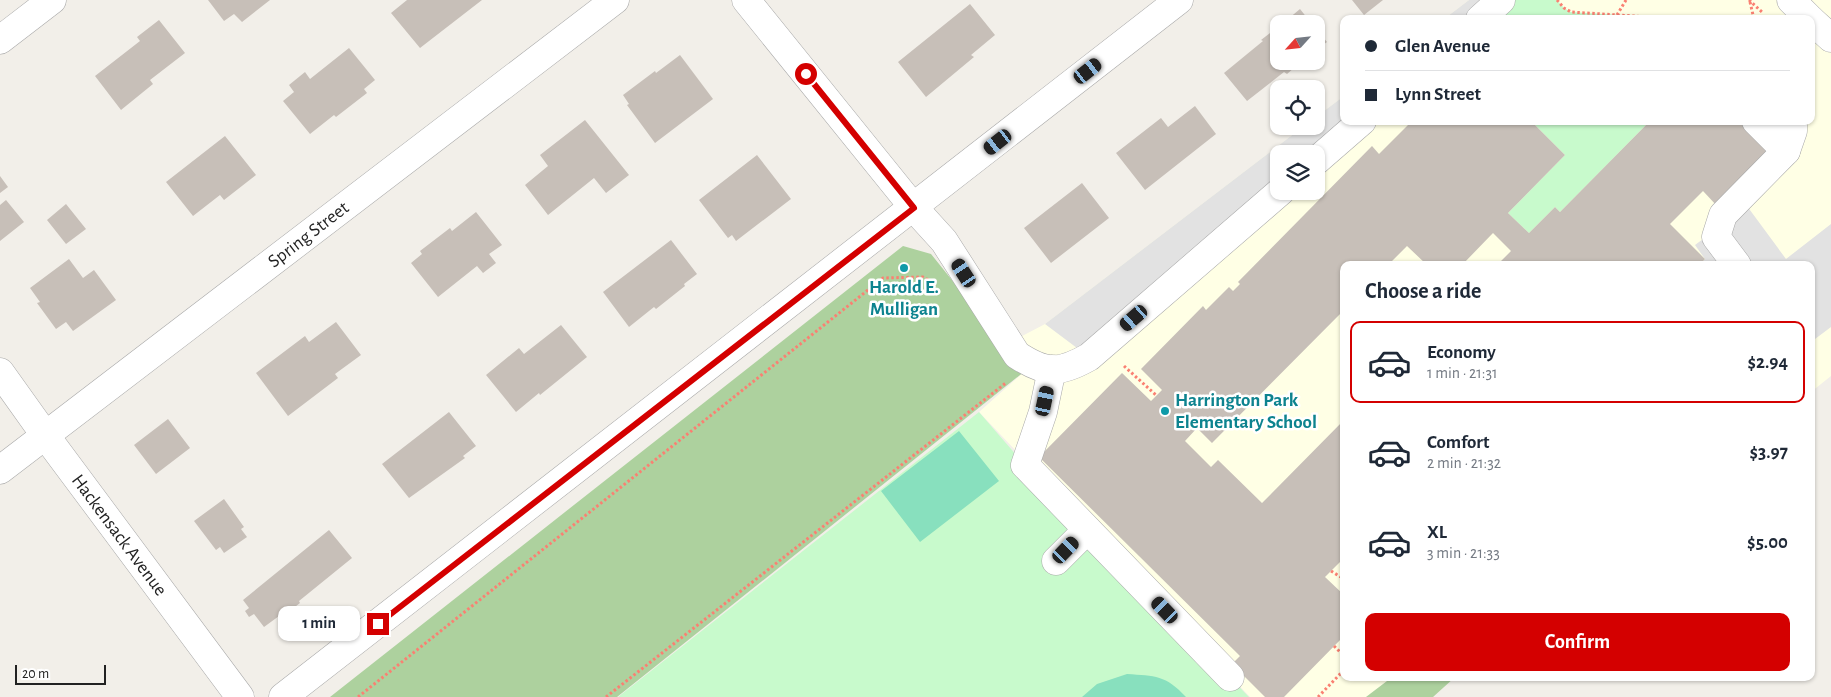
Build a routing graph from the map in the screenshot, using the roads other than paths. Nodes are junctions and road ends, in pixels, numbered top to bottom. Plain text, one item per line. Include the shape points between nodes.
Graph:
1 (52, 0) edge
2 (615, 0) edge
3 (746, 0) edge
4 (1179, 0) edge
5 (1502, 0) edge
6 (1485, 15) edge
7 (1815, 21) edge
8 (1831, 38) edge
9 (0, 40) edge
10 (1357, 125) edge
11 (1760, 125) edge
12 (1793, 125) edge
13 (1786, 151) junction
14 (1325, 153) edge
15 (1271, 200) edge
16 (914, 208) junction
17 (1734, 261) edge
18 (0, 372) edge
19 (1050, 380) junction
20 (45, 436) junction
21 (0, 470) edge
22 (1086, 530) junction
23 (1056, 560) dead end
24 (1230, 677) dead end
25 (240, 697) edge
26 (283, 697) edge

1 - 9 street
2 - 20 street, Spring Street
3 - 16 street
4 - 16 street
5 - 6 street
7 - 8 street
10 - 14 street
11 - 13 street
12 - 13 street
13 - 17 street via 1723,215 1716,237
15 - 19 street via 1089,356
16 - 19 street via 944,241 1017,355
16 - 26 street
18 - 20 street, Hackensack Avenue
19 - 22 street via 1025,465
20 - 21 street, Spring Street
20 - 25 street, Hackensack Avenue
22 - 23 street
22 - 24 street

